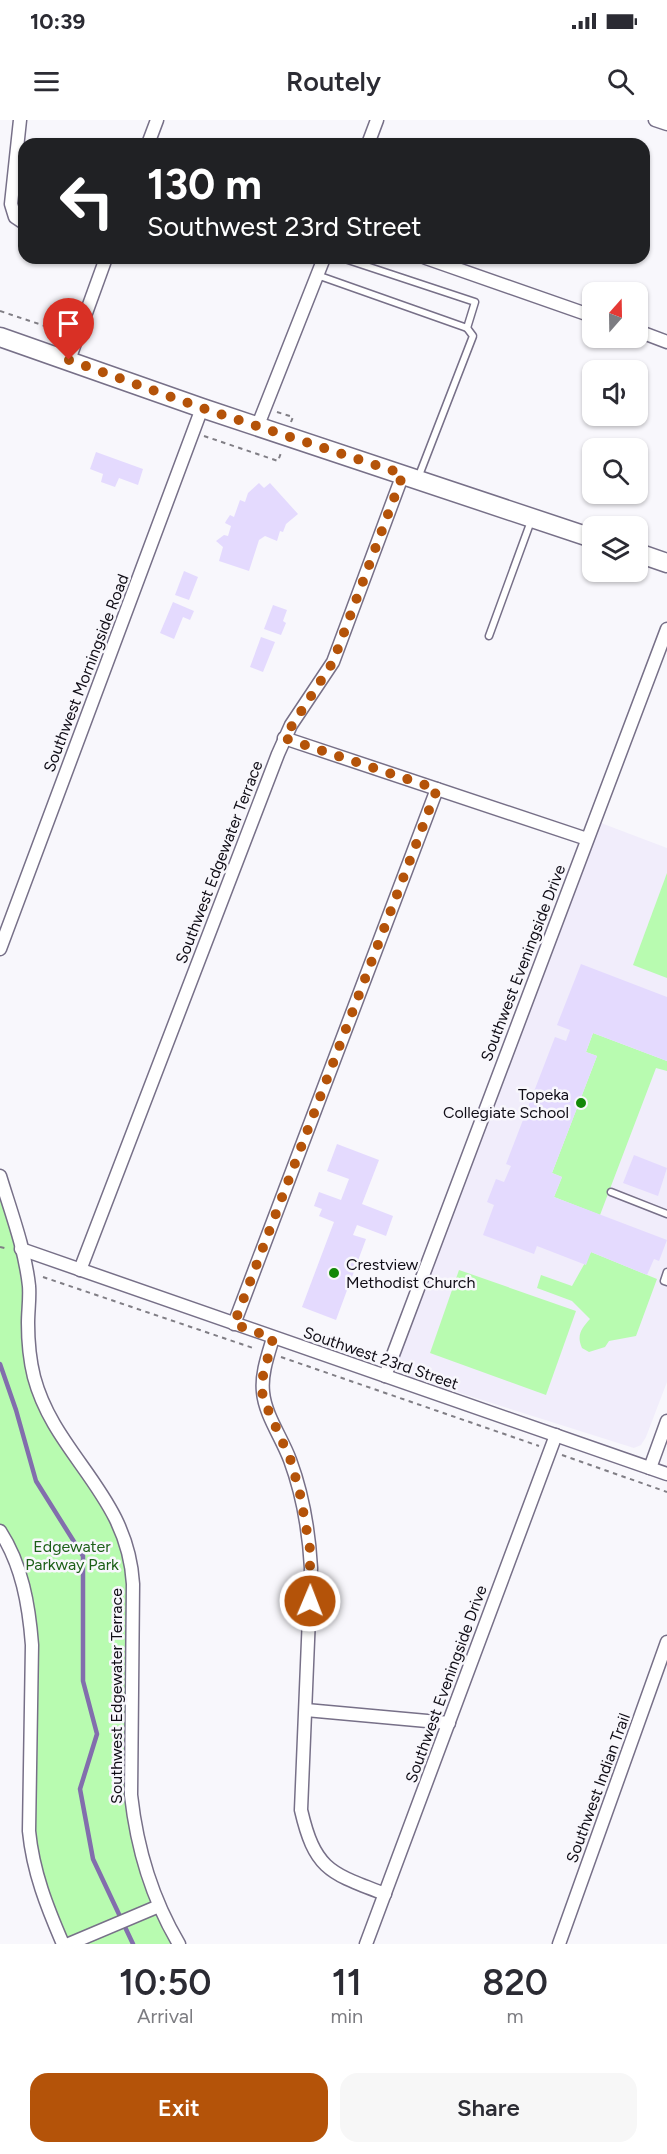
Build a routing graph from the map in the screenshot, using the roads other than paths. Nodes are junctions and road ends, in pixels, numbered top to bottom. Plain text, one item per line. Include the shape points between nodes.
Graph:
1 (20, 120) edge
2 (157, 120) edge
3 (377, 120) edge
4 (655, 120) edge
5 (667, 124) edge
6 (18, 138) edge
7 (150, 138) edge
8 (370, 138) edge
9 (18, 139) edge
10 (18, 219) edge
11 (104, 264) edge
12 (321, 264) edge
13 (360, 264) edge
14 (443, 264) edge
15 (316, 275) junction
16 (582, 313) edge
17 (467, 328) junction
18 (648, 335) edge
19 (0, 337) edge
20 (667, 342) edge
21 (69, 360) junction
22 (202, 408) junction
23 (258, 425) junction
24 (410, 476) junction
25 (532, 517) junction
26 (582, 534) edge
27 (648, 556) edge
28 (667, 563) edge
29 (667, 628) edge
30 (489, 636) dead end
31 (284, 738) junction
32 (437, 789) junction
33 (587, 839) junction
34 (0, 949) edge
35 (0, 1176) edge
36 (611, 1192) dead end
37 (667, 1214) edge
38 (21, 1249) junction
39 (81, 1270) junction
40 (667, 1272) edge
41 (667, 1282) edge
42 (234, 1324) junction
43 (273, 1338) junction
44 (385, 1376) junction
45 (667, 1421) edge
46 (556, 1435) junction
47 (650, 1468) junction
48 (667, 1474) edge
49 (0, 1531) edge
50 (667, 1642) edge
51 (306, 1710) junction
52 (449, 1723) junction
53 (385, 1894) junction
54 (159, 1906) junction
55 (63, 1944) edge
56 (69, 1944) edge
57 (179, 1944) edge
58 (366, 1944) edge
59 (559, 1944) edge

1 - 6 street
2 - 7 street
3 - 8 street
4 - 5 street
9 - 10 street via 11,204
11 - 21 street
12 - 15 street
13 - 17 lane via 476,302
14 - 16 street
15 - 17 lane
15 - 23 street
17 - 24 lane via 473,336
18 - 20 street
19 - 21 main road
21 - 22 main road
22 - 23 main road
22 - 34 street, Southwest Morningside Road
23 - 24 main road
24 - 25 main road
24 - 31 street, Southwest Edgewater Terrace via 333,662
25 - 26 main road
25 - 30 lane
27 - 28 main road
29 - 33 street, Southwest Eveningside Drive
31 - 32 street
31 - 39 street, Southwest Edgewater Terrace
32 - 33 street
32 - 42 street
33 - 44 street, Southwest Eveningside Drive
35 - 38 street
36 - 37 lane
38 - 39 street, Southwest 23rd Street
38 - 54 street, Southwest Edgewater Terrace via 29,1288 33,1376 50,1415 114,1513 130,1556 131,1795 140,1852
39 - 42 street, Southwest 23rd Street
40 - 41 lane
42 - 43 street, Southwest 23rd Street
43 - 44 street, Southwest 23rd Street
43 - 51 street via 262,1392 294,1472 310,1549
44 - 46 street, Southwest 23rd Street
45 - 47 street
46 - 47 street, Southwest 23rd Street
46 - 52 street, Southwest Eveningside Drive
47 - 48 street, Southwest 23rd Street
49 - 55 street via 17,1565 30,1615 31,1855
50 - 59 street, Southwest Indian Trail
51 - 52 street
51 - 53 street via 301,1810 315,1853 340,1877
52 - 53 street, Southwest Eveningside Drive
53 - 58 street, Southwest Eveningside Drive
54 - 56 street
54 - 57 street, Southwest Edgewater Terrace

